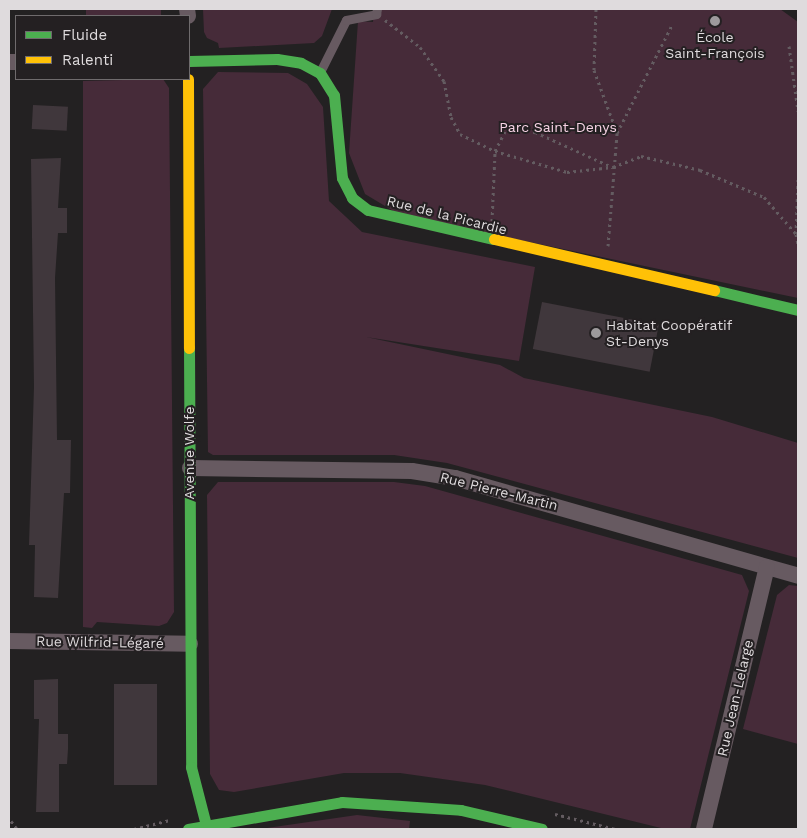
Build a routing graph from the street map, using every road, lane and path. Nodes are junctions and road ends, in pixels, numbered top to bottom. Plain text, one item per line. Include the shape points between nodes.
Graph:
1 (596, 9) edge
2 (377, 11) edge
3 (673, 23) dead end
4 (789, 46) dead end
5 (190, 61) edge
6 (320, 73) junction
7 (188, 80) edge
8 (798, 112) edge
9 (617, 133) junction
10 (496, 150) junction
11 (613, 167) junction
12 (798, 180) edge
13 (796, 234) junction
14 (490, 241) junction
15 (798, 244) edge
16 (606, 266) junction
17 (798, 310) edge
18 (190, 468) junction
19 (767, 567) junction
20 (798, 576) edge
21 (9, 641) edge
22 (190, 644) junction
23 (11, 821) dead end
24 (206, 825) junction
25 (17, 829) edge
26 (188, 829) edge
27 (542, 829) edge
28 (704, 829) edge

1 - 9 path via 594,70
2 - 6 lane via 346,20
2 - 10 path via 420,46 439,74 450,117 460,134
3 - 9 path
4 - 8 path
5 - 6 street via 278,59 301,63
6 - 14 street, Rue de la Picardie via 334,95 342,178 352,198 368,210 390,218
7 - 18 street, Avenue Wolfe
9 - 11 path
10 - 11 path via 567,172
10 - 11 path via 508,125 535,132
10 - 14 path
11 - 13 path via 641,156 700,170 764,198
11 - 16 path
12 - 13 path
13 - 15 path
14 - 16 street, Rue de la Picardie
16 - 17 street, Rue de la Picardie
18 - 19 street, Rue Pierre-Martin via 412,471 455,478
18 - 22 street, Avenue Wolfe
19 - 20 street, Rue Pierre-Martin
19 - 28 street, Rue Jean-Lelarge
21 - 22 street, Rue Wilfrid-Légaré
22 - 24 street, Avenue Wolfe via 191,767 196,798
23 - 25 path
24 - 26 street
24 - 27 street via 342,802 460,815

